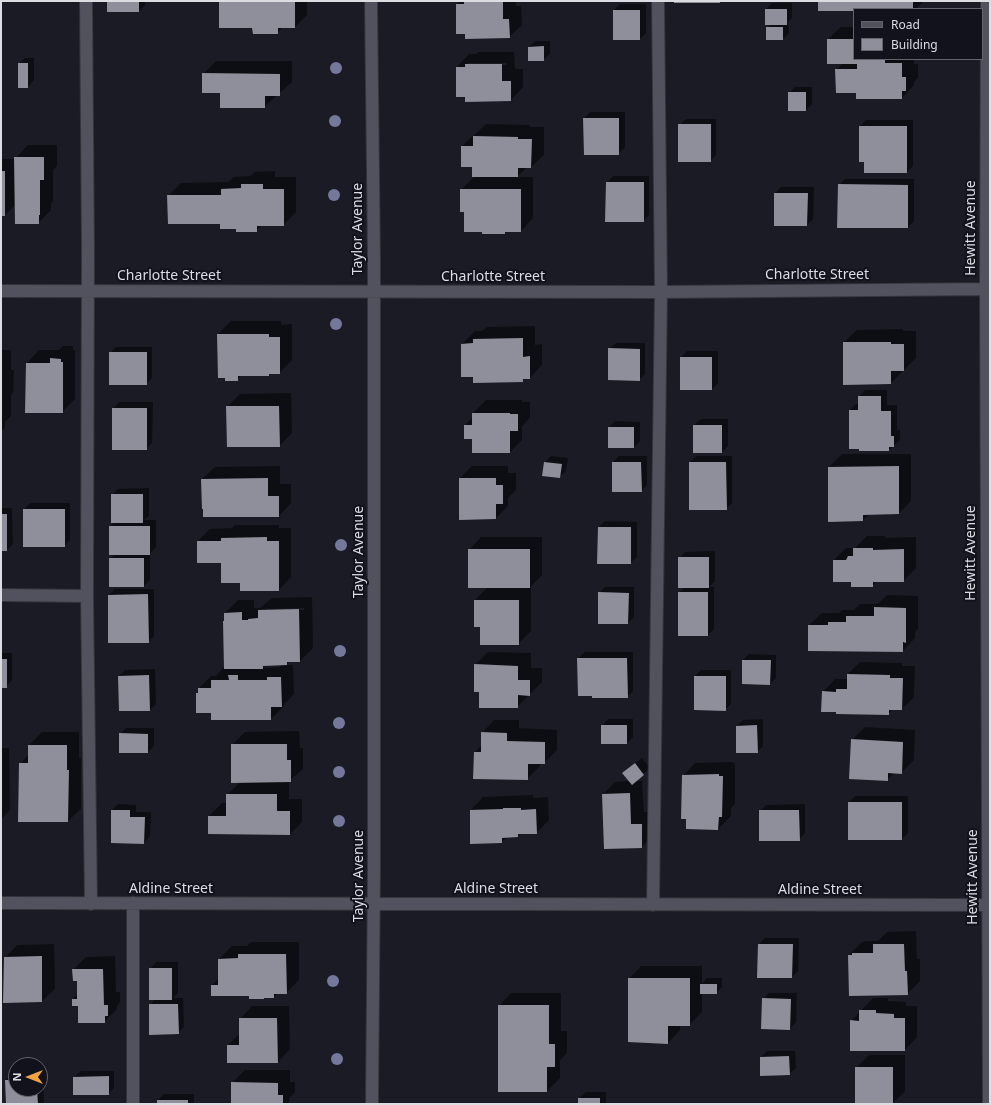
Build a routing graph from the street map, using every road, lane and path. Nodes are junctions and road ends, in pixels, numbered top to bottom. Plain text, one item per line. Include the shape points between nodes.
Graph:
1 (86, 1) edge
2 (371, 1) edge
3 (658, 1) edge
4 (987, 1) edge
5 (986, 290) junction
6 (1, 291) edge
7 (88, 291) junction
8 (374, 292) junction
9 (661, 292) junction
10 (1, 595) edge
11 (87, 596) junction
12 (1, 903) edge
13 (91, 904) junction
14 (133, 904) junction
15 (373, 904) junction
16 (653, 905) junction
17 (989, 905) edge
18 (134, 1104) edge
19 (372, 1104) edge
20 (989, 1104) edge

1 - 7 street
2 - 8 street, Taylor Avenue
3 - 9 street
4 - 5 street, Hewitt Avenue
5 - 9 street, Charlotte Street
5 - 17 street, Hewitt Avenue
6 - 7 street, Charlotte Street
7 - 8 street, Charlotte Street
7 - 11 street
8 - 9 street, Charlotte Street
8 - 15 street, Taylor Avenue
9 - 16 street
10 - 11 street
11 - 13 street
12 - 13 street, Aldine Street
13 - 14 street, Aldine Street
14 - 15 street, Aldine Street
14 - 18 street
15 - 16 street, Aldine Street
15 - 19 street, Taylor Avenue
16 - 17 street, Aldine Street
17 - 20 street, Hewitt Avenue

